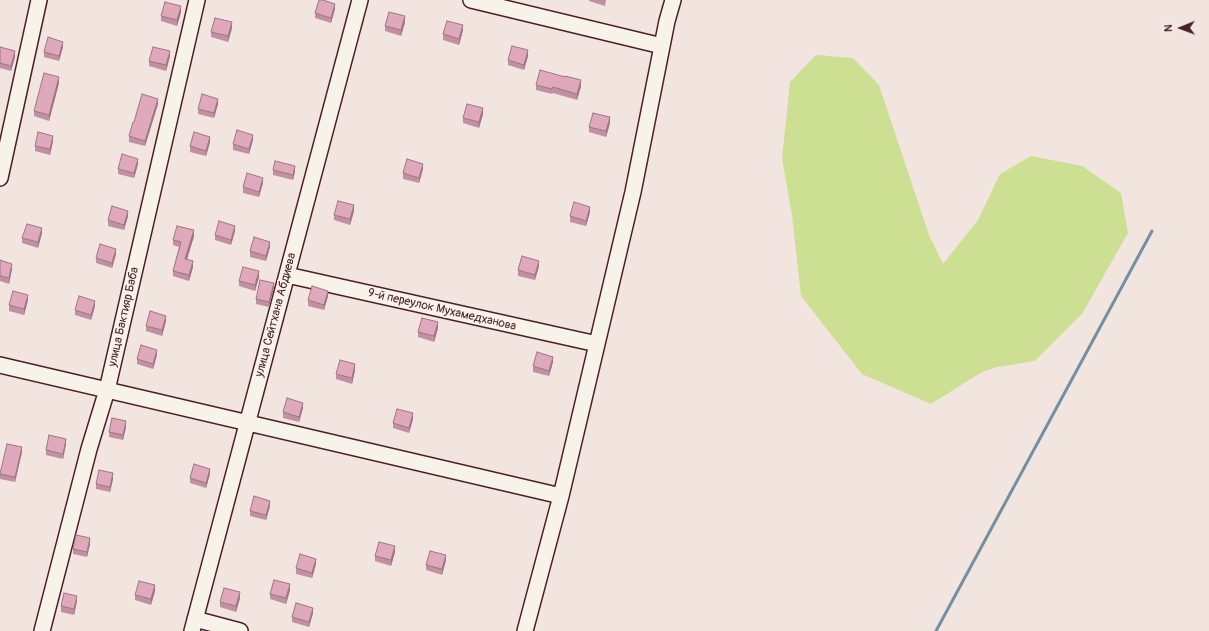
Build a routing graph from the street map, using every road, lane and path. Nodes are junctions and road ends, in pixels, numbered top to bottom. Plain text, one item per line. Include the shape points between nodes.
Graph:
1 (39, 0) edge
2 (197, 0) edge
3 (360, 0) edge
4 (471, 0) edge
5 (673, 0) edge
6 (662, 46) junction
7 (0, 178) edge
8 (287, 275) junction
9 (597, 344) junction
10 (0, 365) edge
11 (107, 390) junction
12 (247, 423) junction
13 (561, 496) junction
14 (193, 625) edge
15 (42, 631) edge
16 (240, 631) edge
17 (525, 631) edge

1 - 7 street
2 - 11 street, улица Бактияр Баба
3 - 8 street, улица Сейтхана Абдиева
4 - 6 street
5 - 6 street
6 - 9 street via 633,192
8 - 9 street, 9-й переулок Мухамедханова
8 - 12 street, улица Сейтхана Абдиева
9 - 13 street
10 - 11 street
11 - 12 street
11 - 15 street, улица Бактияр Баба via 89,449
12 - 13 street
12 - 14 street, улица Сейтхана Абдиева
13 - 17 street
14 - 16 street

